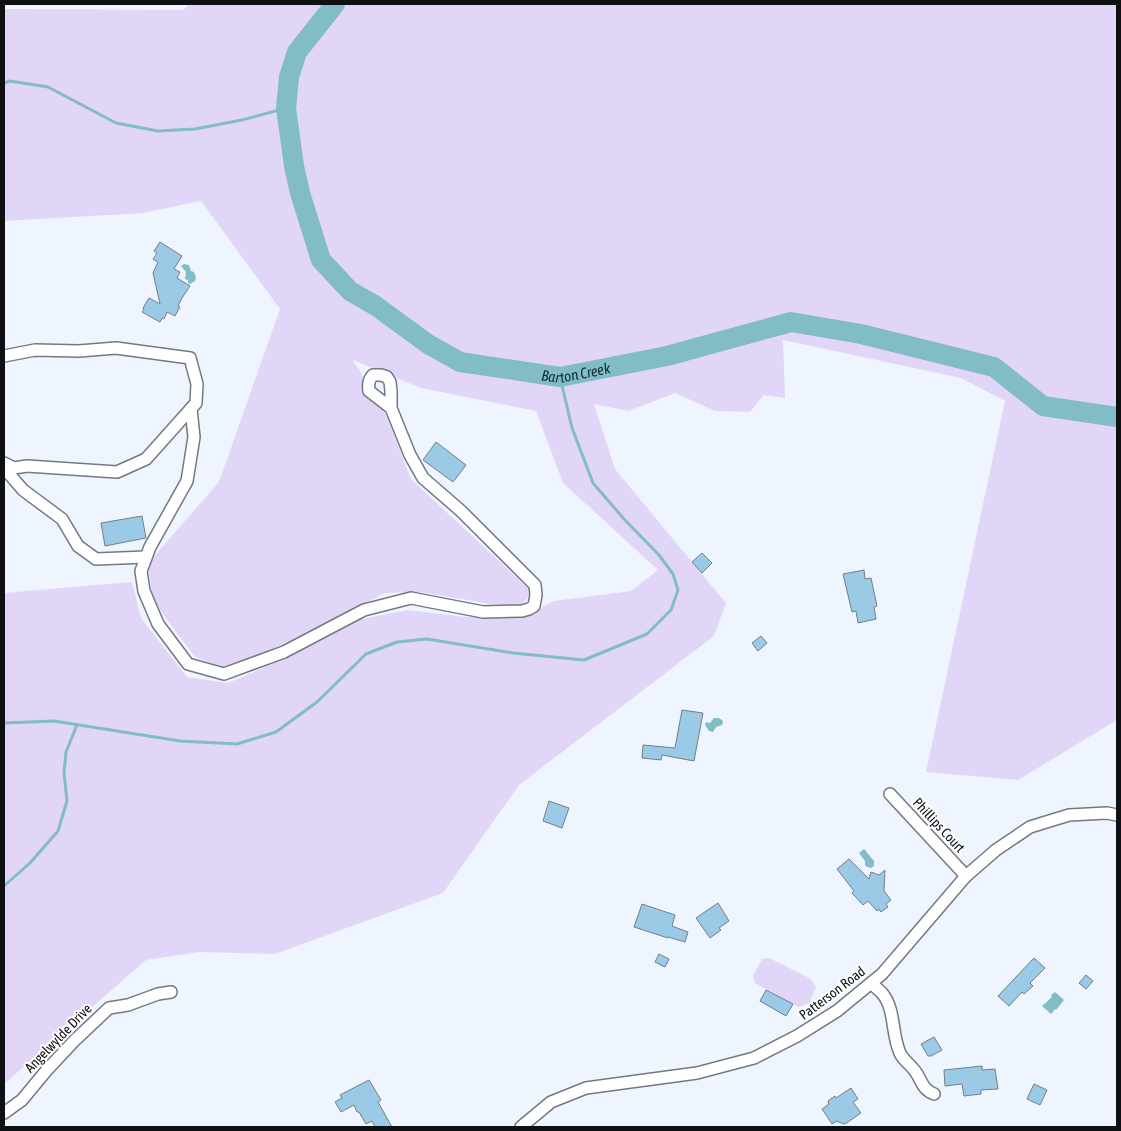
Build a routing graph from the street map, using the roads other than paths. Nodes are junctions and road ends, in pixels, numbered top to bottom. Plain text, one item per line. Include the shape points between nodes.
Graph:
1 (4, 356) edge
2 (391, 408) dead end
3 (191, 409) junction
4 (4, 464) edge
5 (4, 468) edge
6 (146, 557) junction
7 (890, 794) dead end
8 (1117, 815) edge
9 (966, 876) junction
10 (871, 983) junction
11 (171, 992) dead end
12 (934, 1094) dead end
13 (4, 1113) edge
14 (521, 1127) edge

1 - 3 street via 35,350 116,348 190,358 197,384 196,403
2 - 6 street via 423,478 535,585 534,606 522,611 483,612 411,598 364,610 284,652 224,674 188,664 158,624 144,591 141,571
3 - 4 street via 146,460 117,472 27,466 14,468
3 - 6 street via 194,438 187,481
5 - 6 street via 23,490 62,519 78,546 96,559
7 - 9 street, Phillips Court
8 - 9 street, Patterson Road via 1069,815 1030,827
9 - 10 street, Patterson Road
10 - 12 street via 891,1010 900,1053 926,1090
10 - 14 street, Patterson Road via 837,1011 798,1036 754,1058 698,1073 586,1088 551,1102
11 - 13 street, Angelwylde Drive via 109,1008 57,1058 22,1100

